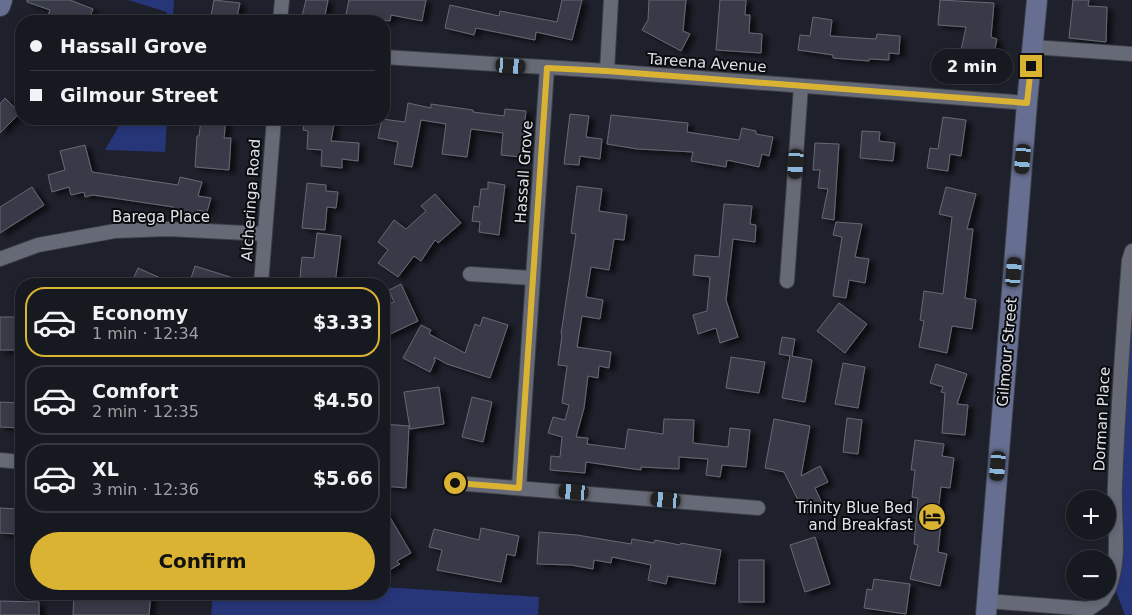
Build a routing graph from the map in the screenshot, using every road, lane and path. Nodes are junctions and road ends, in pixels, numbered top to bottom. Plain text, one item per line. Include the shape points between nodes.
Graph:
1 (2, 0) edge
2 (282, 0) edge
3 (611, 0) edge
4 (1037, 0) edge
5 (0, 6) edge
6 (281, 15) edge
7 (1033, 47) junction
8 (1132, 54) edge
9 (390, 57) edge
10 (547, 68) junction
11 (607, 71) junction
12 (801, 86) junction
13 (1027, 103) junction
14 (274, 125) edge
15 (265, 234) junction
16 (1132, 251) edge
17 (0, 259) edge
18 (470, 274) dead end
19 (261, 278) edge
20 (532, 278) junction
21 (787, 281) dead end
22 (0, 460) edge
23 (15, 461) edge
24 (455, 483) dead end
25 (519, 488) junction
26 (758, 508) dead end
27 (1115, 550) edge
28 (1102, 600) edge
29 (987, 608) edge

1 - 5 main road
2 - 6 street
3 - 11 street
4 - 7 main road, Gilmour Street
7 - 8 street
7 - 13 main road, Gilmour Street
9 - 10 street, Tareena Avenue
10 - 11 street, Tareena Avenue
10 - 20 street, Hassall Grove
11 - 12 street, Tareena Avenue
12 - 13 street, Tareena Avenue
12 - 21 street
13 - 29 main road, Gilmour Street
14 - 15 street, Alcheringa Road
15 - 17 street, Barega Place via 115,231 38,245
15 - 19 street, Alcheringa Road
16 - 27 street, Dorman Place via 1118,405
18 - 20 street
20 - 25 street, Hassall Grove
22 - 23 street
24 - 25 street
25 - 26 street
28 - 29 street, Dorman Place via 1089,609

